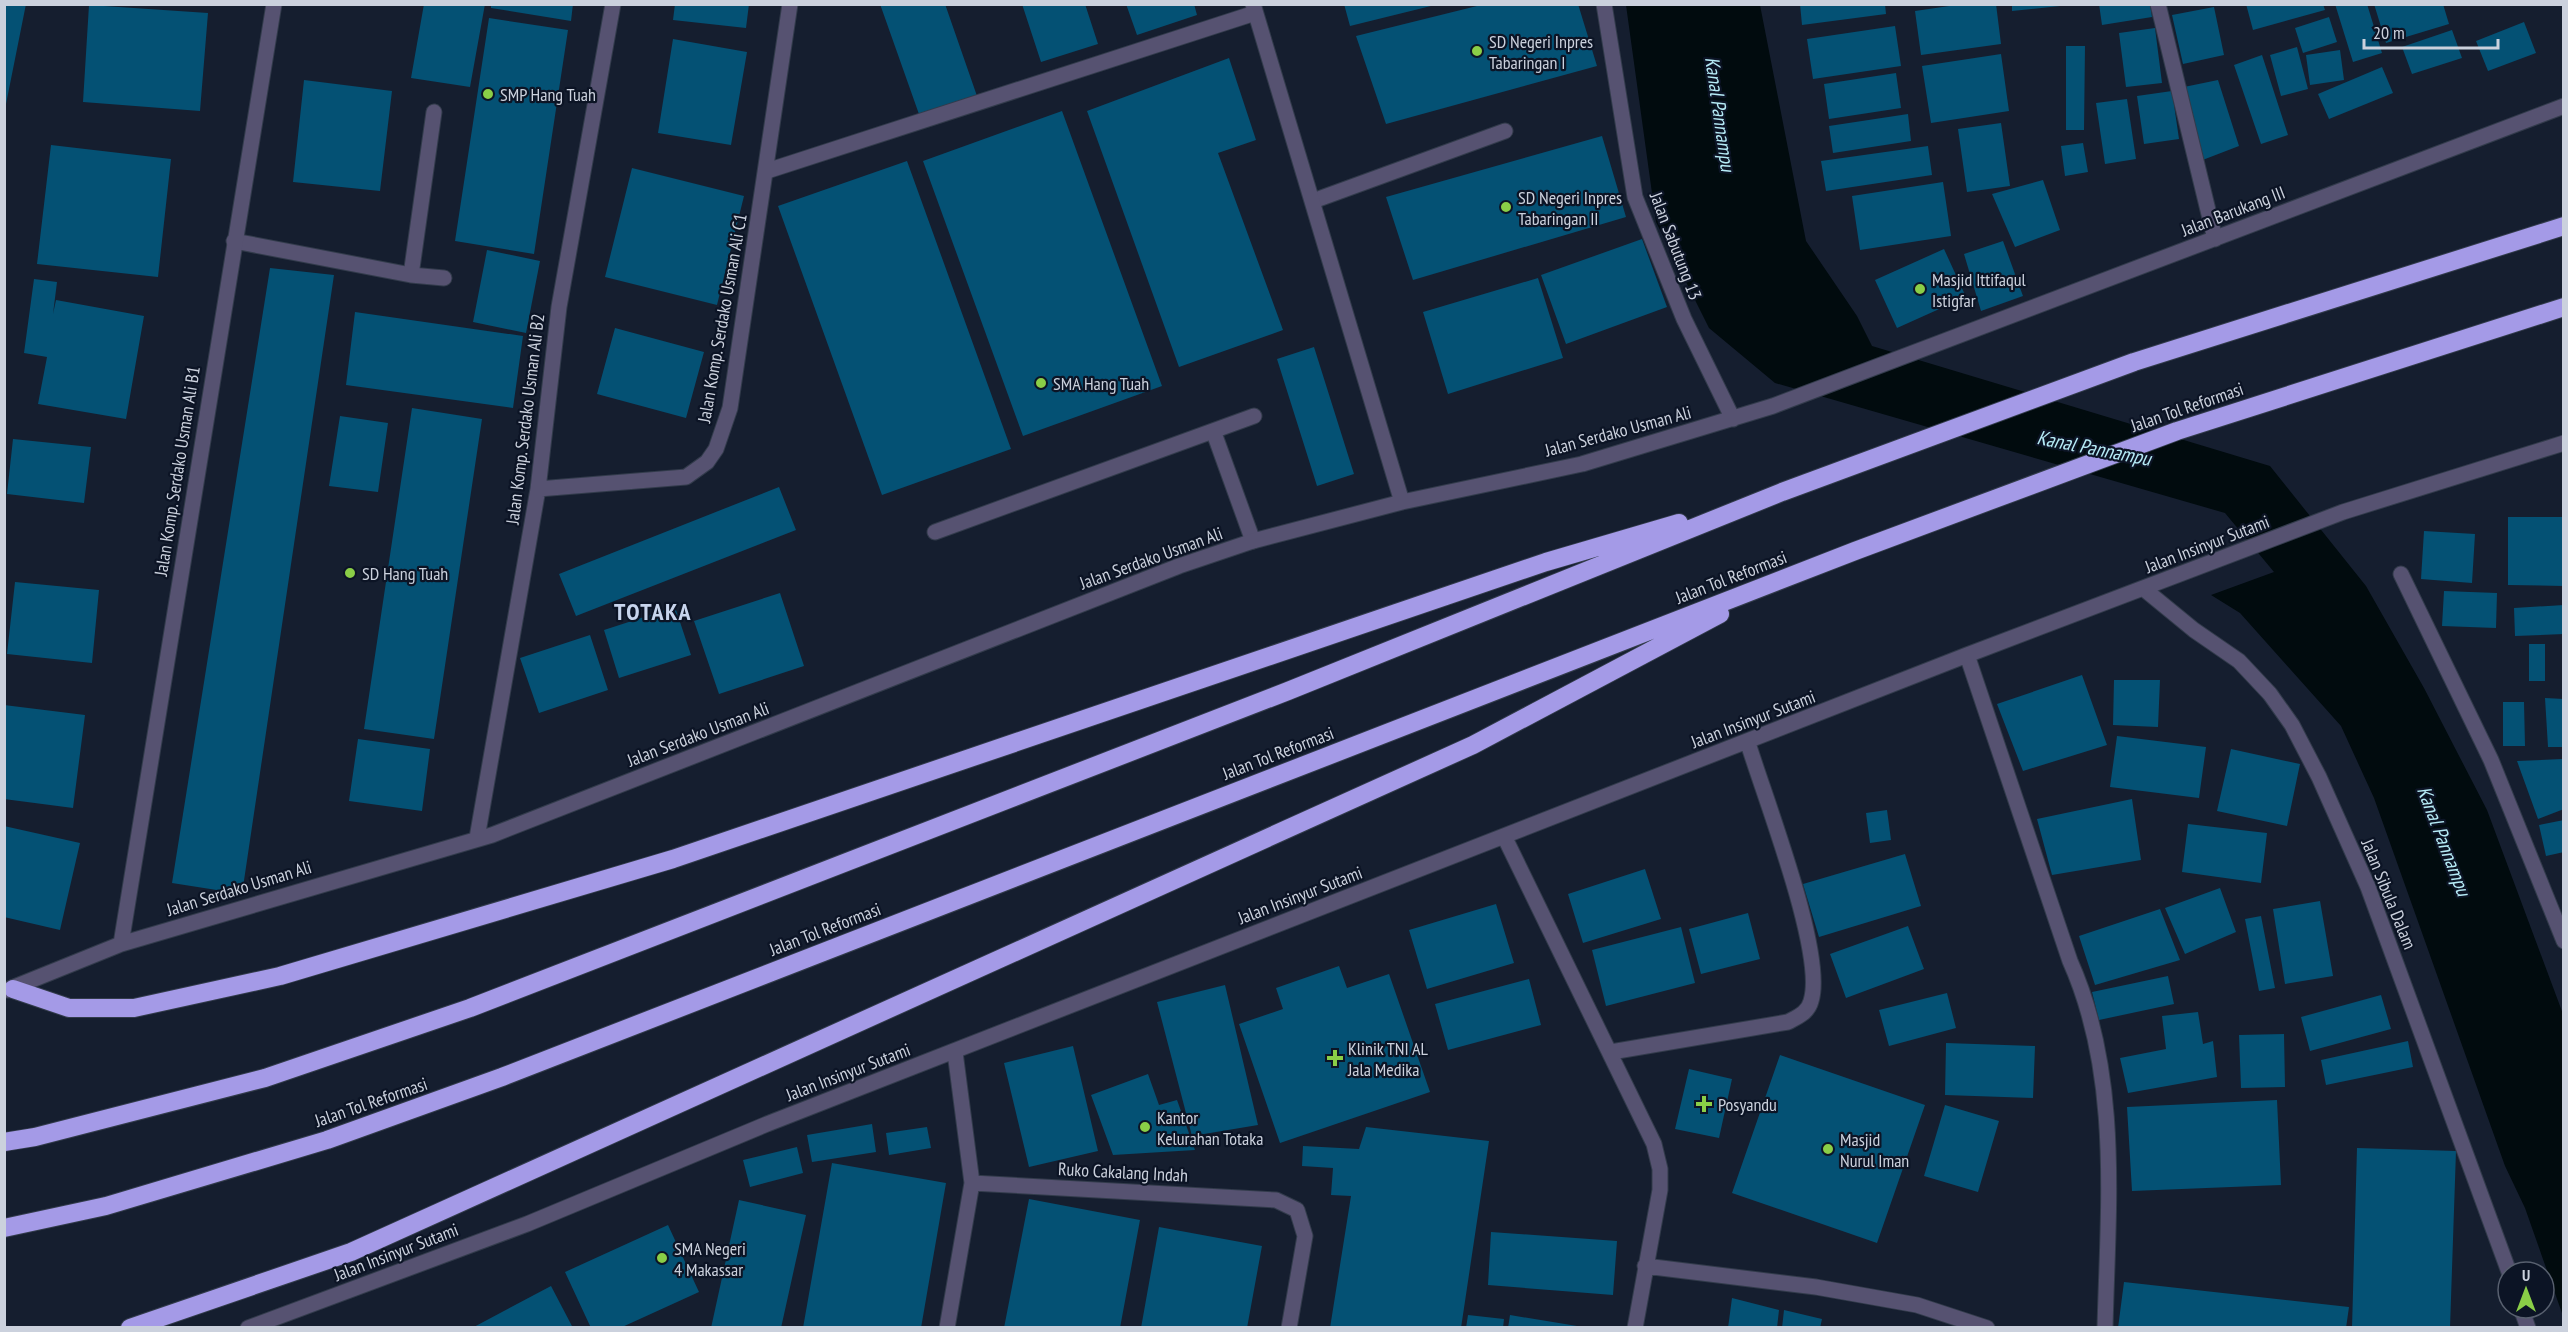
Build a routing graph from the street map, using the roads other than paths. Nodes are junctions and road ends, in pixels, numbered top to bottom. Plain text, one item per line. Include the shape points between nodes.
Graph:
1 (274, 4) edge
2 (613, 4) edge
3 (790, 4) edge
4 (1604, 4) edge
5 (2158, 4) edge
6 (1254, 9) edge
7 (2564, 106) edge
8 (434, 112) dead end
9 (1505, 131) dead end
10 (767, 171) junction
11 (1313, 201) junction
12 (2564, 226) edge
13 (2215, 238) junction
14 (234, 241) junction
15 (411, 275) junction
16 (444, 278) dead end
17 (2564, 307) edge
18 (1773, 406) joint
19 (1254, 416) dead end
20 (1733, 419) junction
21 (1214, 433) junction
22 (2564, 443) edge
23 (538, 489) junction
24 (1782, 492) junction
25 (1402, 502) junction
26 (935, 532) dead end
27 (1253, 542) junction
28 (2401, 574) dead end
29 (1793, 575) junction
30 (2144, 589) junction
31 (1967, 655) junction
32 (1748, 743) junction
33 (1504, 836) junction
34 (477, 838) junction
35 (2564, 941) edge
36 (121, 944) junction
37 (8, 990) edge
38 (955, 1052) junction
39 (1611, 1052) junction
40 (4, 1142) edge
41 (972, 1182) junction
42 (4, 1228) edge
43 (2505, 1260) edge
44 (1645, 1266) junction
45 (130, 1328) edge
46 (248, 1328) edge
47 (947, 1328) edge
48 (1289, 1328) edge
49 (1635, 1328) edge
50 (1988, 1328) edge
51 (2105, 1328) edge

1 - 14 street, Jalan Komp. Serdako Usman Ali B1
2 - 23 street, Jalan Komp. Serdako Usman Ali B2 via 559,307
3 - 10 street, Jalan Komp. Serdako Usman Ali C1
4 - 20 street, Jalan Sabutung 13 via 1635,197 1684,319
5 - 13 street
6 - 10 street
6 - 11 street
7 - 13 street, Jalan Barukang III
8 - 15 street
9 - 11 street
10 - 23 street, Jalan Komp. Serdako Usman Ali C1 via 730,408 707,462 686,477
11 - 25 street
12 - 24 highway via 2134,362
13 - 18 street, Jalan Barukang III
14 - 15 street
14 - 36 street, Jalan Komp. Serdako Usman Ali B1
15 - 16 street
17 - 29 highway, Jalan Tol Reformasi via 2177,431
18 - 20 street, Jalan Serdako Usman Ali
19 - 21 street
20 - 25 street, Jalan Serdako Usman Ali via 1582,464
21 - 26 street
21 - 27 street
22 - 30 street, Jalan Insinyur Sutami via 2343,512
23 - 34 street, Jalan Komp. Serdako Usman Ali B2
24 - 37 highway via 1546,562 673,859 280,976 134,1008 69,1008
24 - 40 highway via 1288,691 470,1008 265,1078
25 - 27 street, Jalan Serdako Usman Ali
27 - 34 street, Jalan Serdako Usman Ali via 1179,566 680,763
28 - 35 street via 2491,760
29 - 42 highway, Jalan Tol Reformasi via 502,1077 327,1140 106,1206
29 - 45 highway via 1440,760 351,1252
30 - 31 street, Jalan Insinyur Sutami
30 - 43 street, Jalan Sibula Dalam via 2239,661 2292,725 2368,887
31 - 32 street, Jalan Insinyur Sutami
31 - 51 street via 2082,989 2103,1081 2108,1178
32 - 33 street, Jalan Insinyur Sutami
32 - 39 street via 1810,939 1811,1002 1804,1013 1788,1022
33 - 38 street, Jalan Insinyur Sutami
33 - 39 street
34 - 36 street, Jalan Serdako Usman Ali
36 - 37 street, Jalan Serdako Usman Ali
38 - 41 street
38 - 46 street, Jalan Insinyur Sutami via 767,1124 527,1224
39 - 44 street via 1654,1144 1660,1169 1660,1190
41 - 47 street
41 - 48 street, Ruko Cakalang Indah via 1276,1200 1297,1210 1305,1236
44 - 49 street
44 - 50 street via 1816,1287 1917,1305

